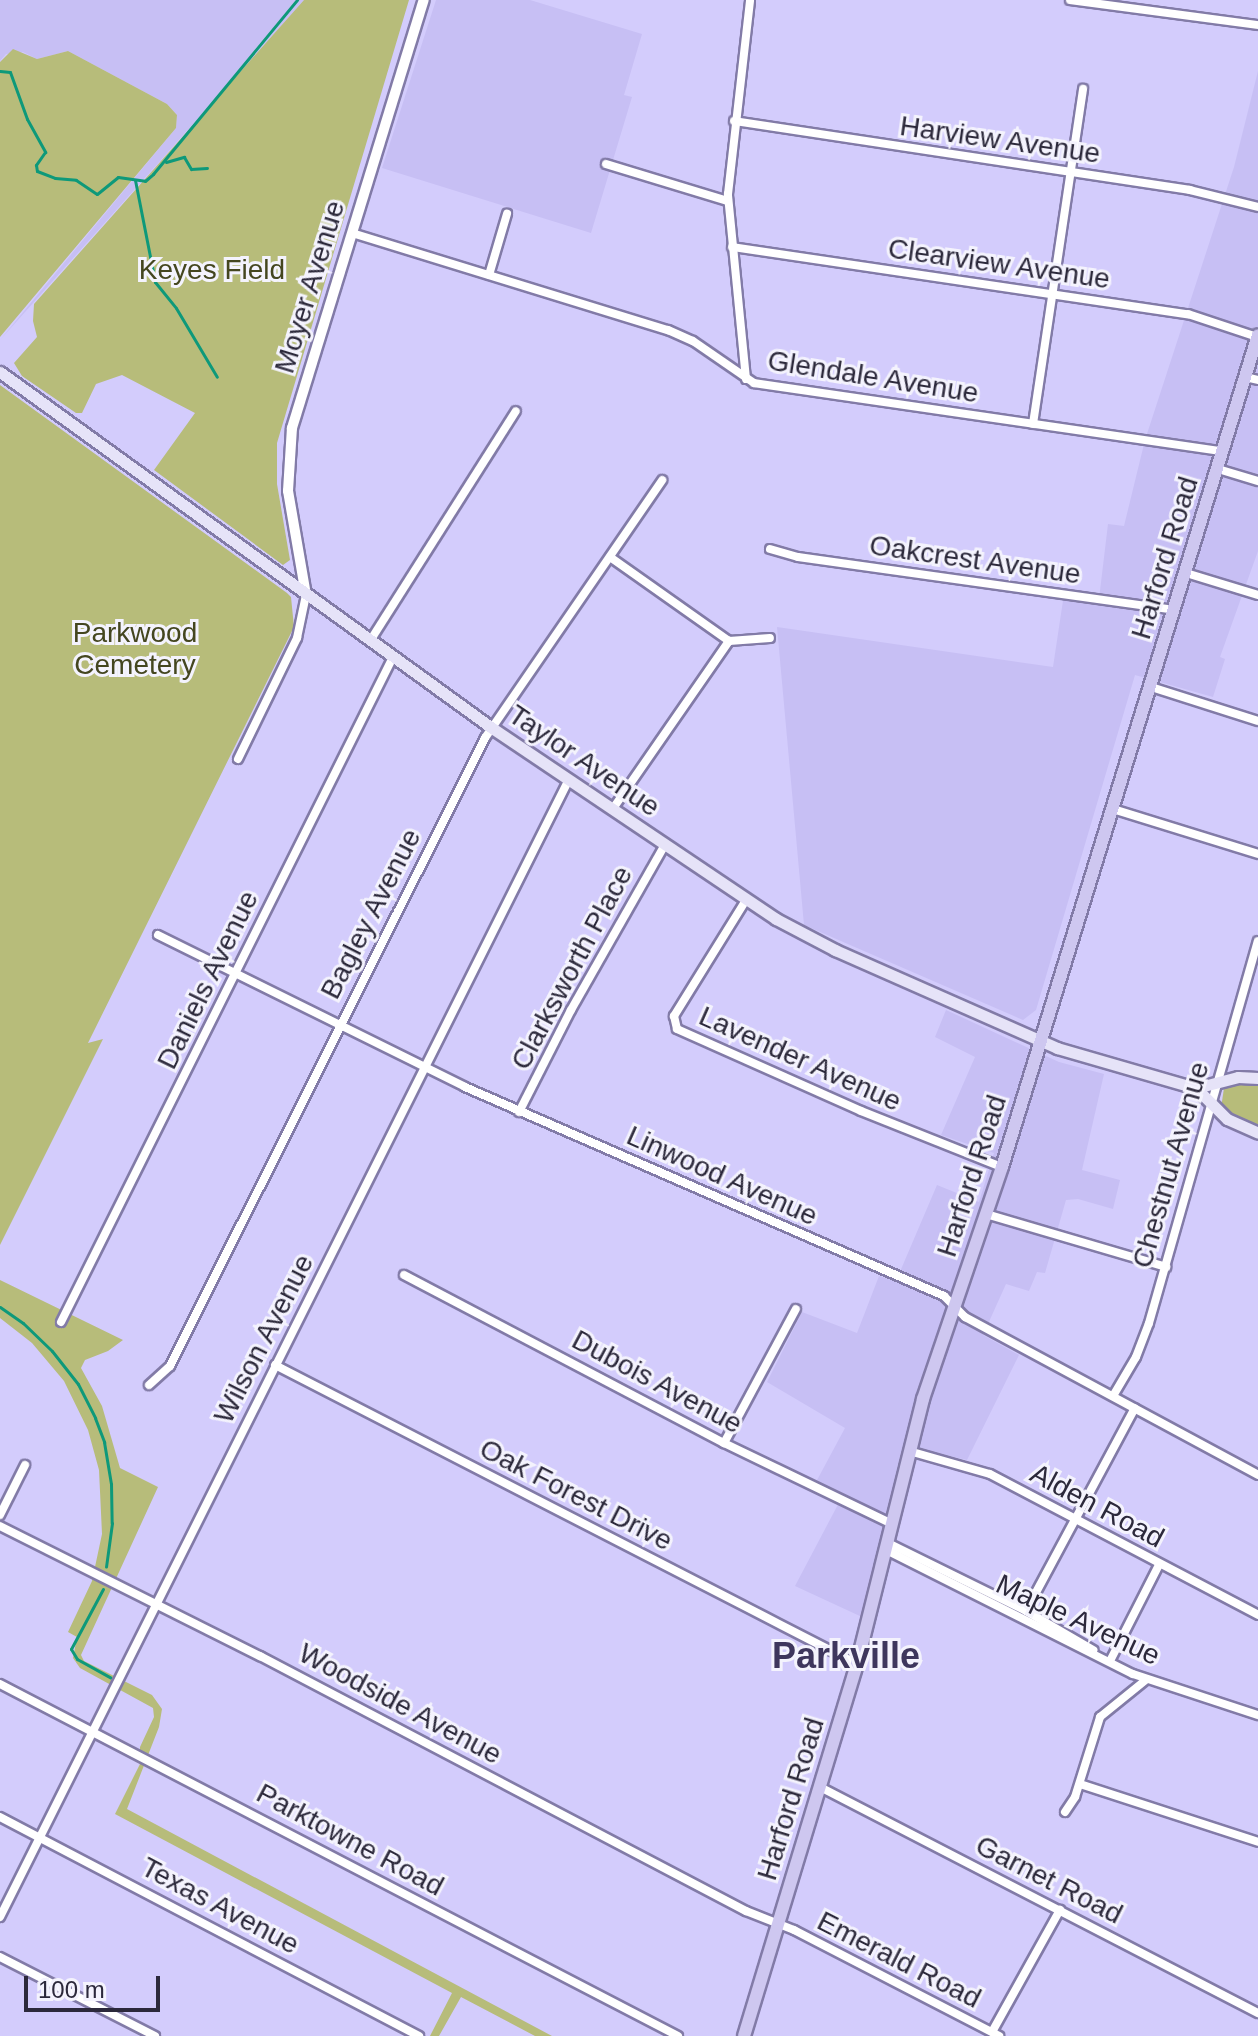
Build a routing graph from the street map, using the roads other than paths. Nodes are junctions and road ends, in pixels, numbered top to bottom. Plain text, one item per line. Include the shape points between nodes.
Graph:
1 (424, 0) edge
2 (750, 0) edge
3 (1070, 0) edge
4 (1258, 25) edge
5 (1083, 89) dead end
6 (734, 121) junction
7 (606, 164) dead end
8 (1070, 171) junction
9 (728, 201) junction
10 (1258, 207) edge
11 (507, 214) dead end
12 (352, 233) junction
13 (732, 247) junction
14 (489, 275) junction
15 (1051, 293) junction
16 (1258, 336) edge
17 (0, 372) edge
18 (1251, 378) edge
19 (746, 379) junction
20 (516, 411) dead end
21 (1033, 424) junction
22 (1222, 451) junction
23 (1218, 469) junction
24 (662, 480) dead end
25 (1258, 481) edge
26 (770, 549) dead end
27 (610, 557) junction
28 (1186, 573) junction
29 (306, 595) junction
30 (1258, 595) edge
31 (1174, 610) junction
32 (770, 638) dead end
33 (370, 641) junction
34 (729, 641) junction
35 (393, 657) junction
36 (1151, 687) junction
37 (1258, 721) edge
38 (492, 728) junction
39 (238, 759) dead end
40 (568, 781) junction
41 (1113, 809) junction
42 (612, 810) junction
43 (664, 846) junction
44 (1258, 854) edge
45 (746, 900) junction
46 (158, 935) dead end
47 (1258, 941) edge
48 (236, 974) junction
49 (339, 1025) junction
50 (1041, 1042) junction
51 (425, 1068) junction
52 (1258, 1078) edge
53 (1217, 1082) junction
54 (1196, 1088) junction
55 (1211, 1104) junction
56 (519, 1112) junction
57 (1258, 1133) edge
58 (1002, 1167) junction
59 (986, 1214) junction
60 (1166, 1267) junction
61 (404, 1275) dead end
62 (953, 1306) junction
63 (796, 1309) dead end
64 (61, 1322) dead end
65 (275, 1365) junction
66 (149, 1385) dead end
67 (1113, 1396) junction
68 (1135, 1408) junction
69 (724, 1443) junction
70 (909, 1451) junction
71 (25, 1465) dead end
72 (1258, 1475) edge
73 (0, 1515) edge
74 (1076, 1519) junction
75 (892, 1524) junction
76 (0, 1526) edge
77 (887, 1547) junction
78 (1159, 1565) junction
79 (156, 1603) junction
80 (1026, 1611) junction
81 (1258, 1615) edge
82 (1042, 1625) junction
83 (1110, 1661) junction
84 (857, 1664) junction
85 (1147, 1679) junction
86 (0, 1684) edge
87 (1258, 1715) edge
88 (92, 1729) junction
89 (1080, 1784) junction
90 (820, 1787) junction
91 (1065, 1812) dead end
92 (0, 1817) edge
93 (39, 1837) junction
94 (1258, 1842) edge
95 (1060, 1910) junction
96 (0, 1917) edge
97 (778, 1924) junction
98 (0, 1957) edge
99 (1258, 2013) edge
100 (996, 2034) edge
101 (155, 2036) edge
102 (419, 2036) edge
103 (678, 2036) edge
104 (744, 2036) edge

1 - 12 street, Moyer Avenue
2 - 6 street
3 - 4 street
5 - 8 street
6 - 8 street, Harview Avenue
6 - 9 street
7 - 9 street
8 - 10 street, Harview Avenue via 1214,194
8 - 15 street
9 - 13 street
11 - 14 street
12 - 14 street, Glendale Avenue
12 - 29 street, Moyer Avenue via 289,440 288,491
13 - 15 street, Clearview Avenue
13 - 19 street
14 - 19 street, Glendale Avenue via 678,334
15 - 16 street, Clearview Avenue via 1188,314
15 - 21 street
16 - 18 main road, Harford Road
17 - 29 main road, Taylor Avenue
18 - 22 main road, Harford Road
19 - 21 street, Glendale Avenue
20 - 33 street
21 - 22 street, Glendale Avenue
22 - 23 main road, Harford Road
23 - 25 street
23 - 28 main road, Harford Road
24 - 27 street, Bagley Avenue
26 - 31 street, Oakcrest Avenue
27 - 34 street
27 - 38 street, Bagley Avenue
28 - 30 street
28 - 31 main road, Harford Road
29 - 33 main road, Taylor Avenue
29 - 39 street via 297,638
31 - 36 main road, Harford Road
32 - 34 street
33 - 35 main road, Taylor Avenue
34 - 42 street
35 - 38 main road, Taylor Avenue
35 - 48 street, Daniels Avenue
36 - 37 street
36 - 41 main road, Harford Road
38 - 40 main road, Taylor Avenue
38 - 49 street, Bagley Avenue
40 - 42 main road, Taylor Avenue
40 - 51 street, Wilson Avenue
41 - 44 street
41 - 50 main road, Harford Road
42 - 43 main road, Taylor Avenue
43 - 45 main road, Taylor Avenue
43 - 56 street, Clarksworth Place
45 - 50 main road, Taylor Avenue via 814,940
45 - 58 street, Lavender Avenue via 674,1016 677,1029
46 - 48 street, Linwood Avenue
47 - 53 street, Chestnut Avenue
48 - 49 street, Linwood Avenue
48 - 64 street, Daniels Avenue
49 - 51 street, Linwood Avenue
49 - 66 street, Bagley Avenue via 170,1366
50 - 54 main road, Taylor Avenue
50 - 58 main road, Harford Road
51 - 56 street, Linwood Avenue
51 - 65 street, Wilson Avenue
52 - 53 main road
53 - 54 main road
53 - 55 street, Chestnut Avenue
54 - 55 main road
55 - 57 main road via 1237,1125
55 - 60 street, Chestnut Avenue
56 - 62 street, Linwood Avenue via 944,1296
58 - 59 main road, Harford Road
59 - 60 street
59 - 62 main road, Harford Road
60 - 67 street, Chestnut Avenue via 1143,1341
61 - 69 street, Dubois Avenue
62 - 67 street, Linwood Avenue
62 - 70 main road, Harford Road
63 - 69 street
65 - 79 street, Wilson Avenue
65 - 84 street, Oak Forest Drive
67 - 68 street, Linwood Avenue
68 - 72 street, Linwood Avenue
68 - 74 street
69 - 75 street, Dubois Avenue
70 - 74 street, Alden Road via 990,1474
70 - 75 main road, Harford Road
71 - 73 street
74 - 78 street, Alden Road
74 - 80 street
75 - 77 main road, Harford Road
76 - 79 street, Woodside Avenue
77 - 80 street
77 - 82 street, Maple Avenue
77 - 84 main road, Harford Road
78 - 81 street, Alden Road
78 - 83 street
79 - 88 street, Wilson Avenue
79 - 97 street, Woodside Avenue
80 - 82 street
82 - 83 street, Maple Avenue
83 - 85 street, Maple Avenue
84 - 90 main road, Harford Road
85 - 87 street, Maple Avenue
85 - 89 street via 1100,1717
86 - 88 street, Parktowne Road
88 - 93 street, Wilson Avenue
88 - 103 street, Parktowne Road
89 - 91 street
89 - 94 street
90 - 95 street, Garnet Road
90 - 97 main road, Harford Road
92 - 93 street, Texas Avenue
93 - 96 street, Wilson Avenue
93 - 102 street, Texas Avenue
95 - 99 street, Garnet Road
95 - 100 street
97 - 100 street, Emerald Road
97 - 104 main road, Harford Road
98 - 101 street

